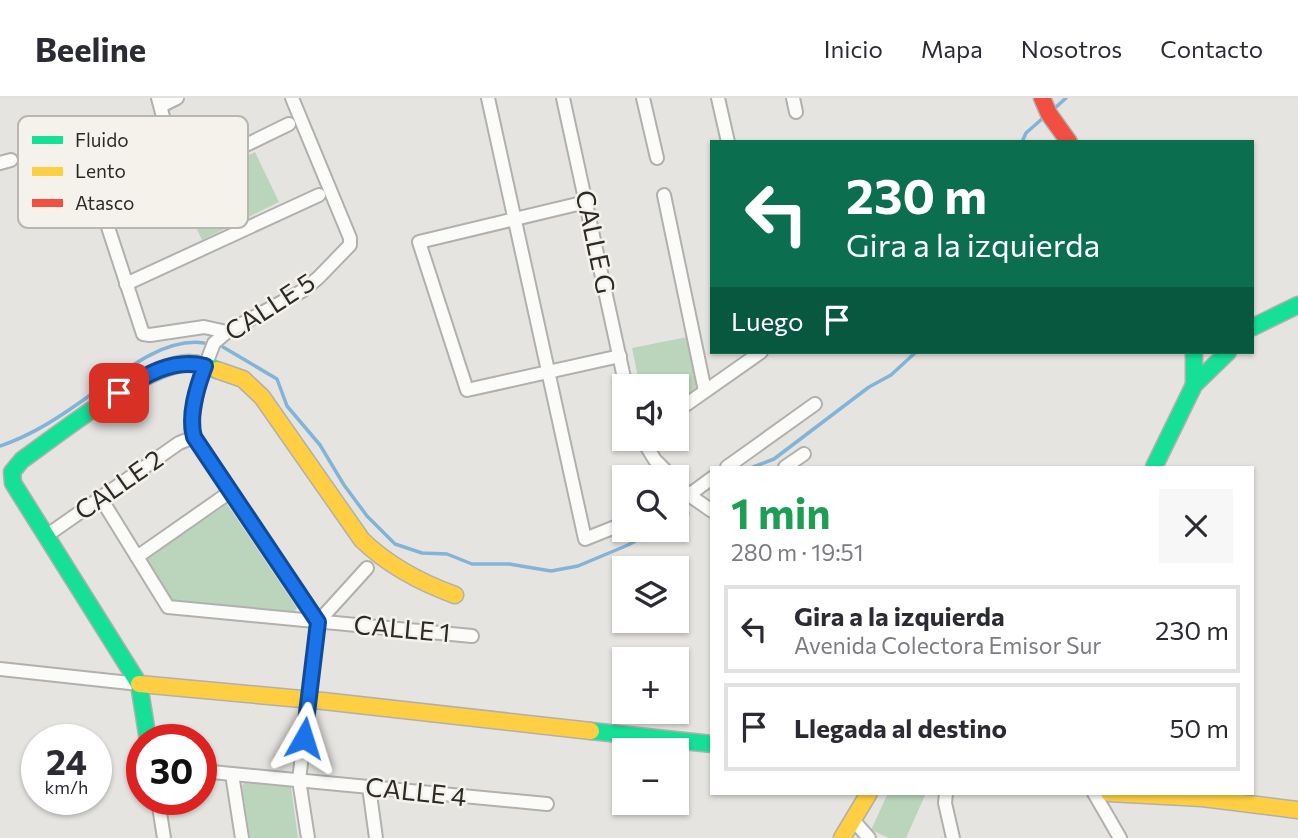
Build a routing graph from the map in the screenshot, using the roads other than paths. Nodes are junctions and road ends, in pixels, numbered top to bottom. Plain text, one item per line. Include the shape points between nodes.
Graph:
1 (177, 98) edge
2 (292, 98) edge
3 (488, 98) edge
4 (563, 98) edge
5 (643, 98) edge
6 (718, 98) edge
7 (793, 98) edge
8 (1042, 98) edge
9 (160, 102) edge
10 (796, 112) dead end
11 (289, 124) dead end
12 (728, 140) edge
13 (1068, 140) edge
14 (248, 144) edge
15 (657, 158) dead end
16 (318, 195) dead end
17 (664, 195) dead end
18 (586, 202) junction
19 (513, 218) junction
20 (248, 227) edge
21 (108, 228) edge
22 (247, 228) edge
23 (126, 284) junction
24 (1298, 305) edge
25 (1254, 327) edge
26 (227, 332) junction
27 (758, 354) edge
28 (1194, 354) edge
29 (1226, 354) edge
30 (620, 356) junction
31 (205, 366) junction
32 (549, 372) junction
33 (623, 374) edge
34 (1194, 385) junction
35 (705, 391) junction
36 (689, 402) edge
37 (815, 404) dead end
38 (194, 437) junction
39 (649, 451) edge
40 (804, 454) dead end
41 (660, 465) edge
42 (728, 466) edge
43 (786, 466) edge
44 (1154, 466) edge
45 (710, 479) edge
46 (689, 486) edge
47 (230, 492) junction
48 (689, 495) edge
49 (100, 497) junction
50 (710, 510) edge
51 (612, 528) edge
52 (46, 536) junction
53 (136, 557) junction
54 (367, 568) dead end
55 (455, 595) dead end
56 (318, 622) junction
57 (472, 636) dead end
58 (0, 669) edge
59 (139, 684) junction
60 (308, 700) junction
61 (145, 724) edge
62 (710, 744) edge
63 (217, 773) edge
64 (232, 774) junction
65 (299, 780) junction
66 (369, 787) junction
67 (868, 795) edge
68 (946, 795) edge
69 (1095, 795) edge
70 (1146, 795) edge
71 (547, 804) dead end
72 (1298, 810) edge
73 (160, 815) edge
74 (854, 821) junction
75 (164, 838) edge
76 (242, 838) edge
77 (309, 838) edge
78 (376, 838) edge
79 (842, 838) edge
80 (869, 838) edge
81 (953, 838) edge
82 (1120, 838) edge

1 - 9 street
2 - 26 street, CALLE 5 via 350,245 302,291
3 - 19 street
4 - 18 street, CALLE G
5 - 15 street
6 - 12 street
7 - 10 street
8 - 13 street
11 - 14 street
16 - 20 street
17 - 35 street
18 - 19 street
18 - 30 street, CALLE G
19 - 32 street
19 - 32 street via 419,242 467,390
21 - 23 street
22 - 23 street
23 - 26 street via 143,334 204,327
24 - 25 street
26 - 31 street, CALLE 5 via 214,343
27 - 35 street
28 - 34 street
29 - 34 street
30 - 32 street
30 - 33 street, CALLE G
31 - 38 street, CALLE 5 via 191,426
31 - 52 street via 190,363 162,368 138,380 13,466 13,484
31 - 55 street via 243,379 262,397 377,556 421,584
32 - 51 street via 585,539
34 - 44 street
35 - 36 street
37 - 42 street
38 - 47 street
38 - 49 street, CALLE 2
39 - 41 street
40 - 43 street
45 - 46 street
47 - 53 street
47 - 56 street
48 - 50 street
49 - 52 street, CALLE 2
49 - 53 street, CALLE 1
52 - 59 street
53 - 56 street, CALLE 1 via 168,607
54 - 56 street
56 - 57 street, CALLE 1
56 - 60 street
58 - 59 street
59 - 60 street
59 - 61 street
60 - 62 street
60 - 65 street
63 - 64 street, CALLE 4
64 - 65 street, CALLE 4
64 - 76 street
65 - 66 street, CALLE 4
65 - 77 street
66 - 71 street, CALLE 4
66 - 78 street
67 - 74 street
68 - 81 street
69 - 82 street
70 - 72 street
73 - 75 street
74 - 79 street
74 - 80 street

